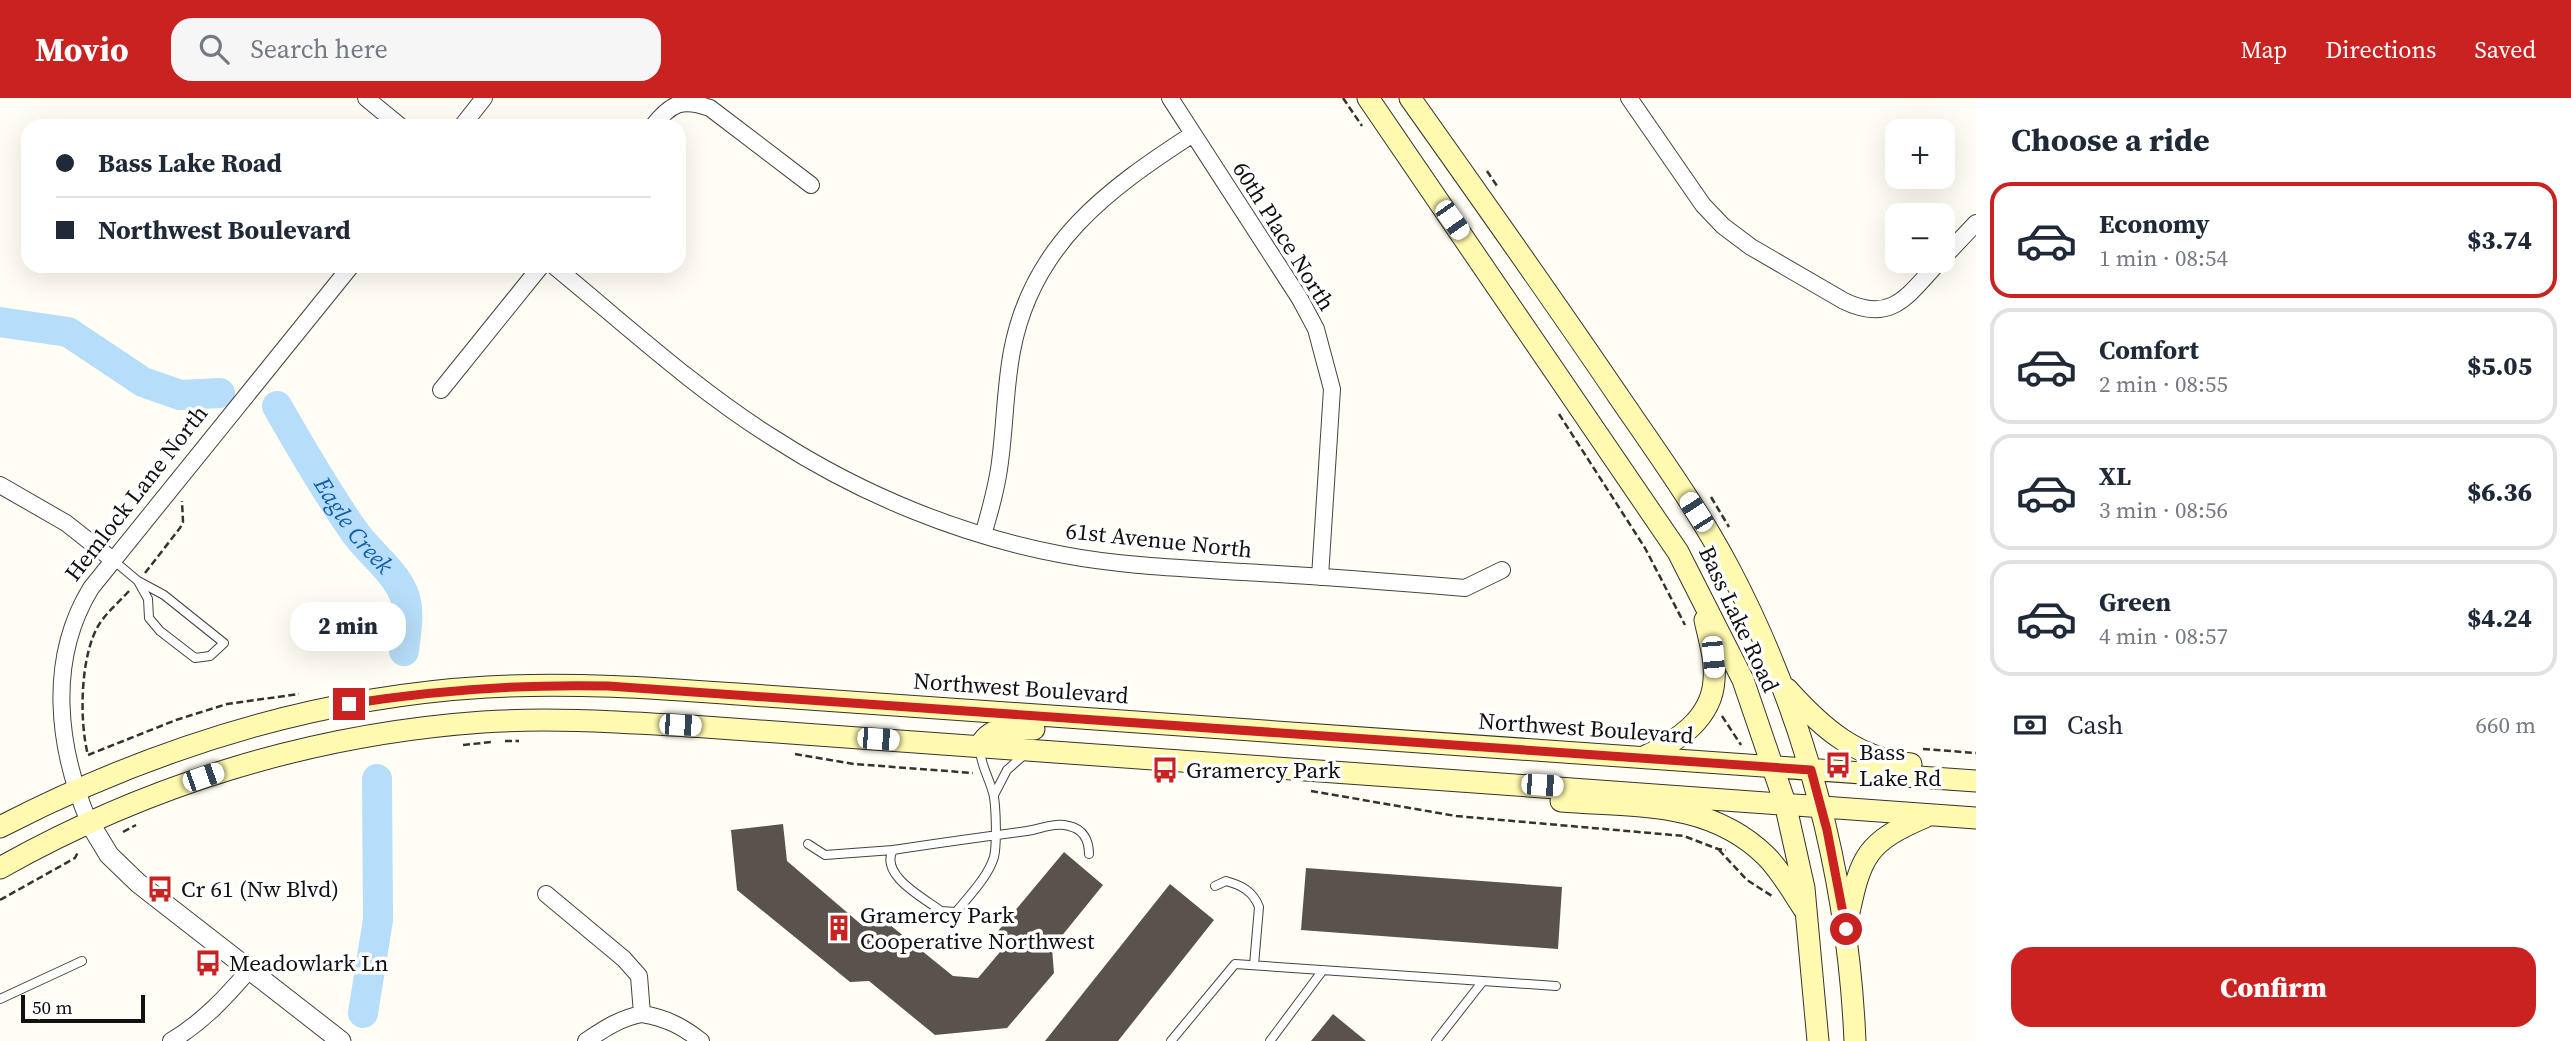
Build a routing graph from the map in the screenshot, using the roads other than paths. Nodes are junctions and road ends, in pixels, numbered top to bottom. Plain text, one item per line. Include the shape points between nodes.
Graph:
1 (366, 98) edge
2 (484, 98) edge
3 (1170, 98) edge
4 (1368, 98) edge
5 (1410, 98) edge
6 (1629, 98) edge
7 (392, 119) edge
8 (468, 119) edge
9 (659, 119) edge
10 (1193, 134) junction
11 (811, 185) dead end
12 (1976, 223) edge
13 (1955, 245) edge
14 (345, 273) edge
15 (535, 273) edge
16 (563, 273) edge
17 (1928, 273) edge
18 (441, 390) dead end
19 (0, 485) edge
20 (983, 534) junction
21 (113, 560) junction
22 (1502, 570) dead end
23 (1320, 576) junction
24 (138, 581) junction
25 (1700, 590) junction
26 (1779, 679) junction
27 (1286, 734) junction
28 (980, 747) junction
29 (1034, 750) junction
30 (1642, 758) junction
31 (1774, 767) junction
32 (1976, 769) edge
33 (1811, 770) junction
34 (1490, 782) junction
35 (1976, 782) edge
36 (75, 790) junction
37 (994, 795) junction
38 (1785, 803) junction
39 (1820, 806) junction
40 (1930, 815) junction
41 (1976, 818) edge
42 (89, 822) junction
43 (0, 827) edge
44 (995, 835) junction
45 (808, 844) dead end
46 (893, 850) junction
47 (1089, 854) dead end
48 (0, 868) edge
49 (1215, 886) dead end
50 (546, 894) dead end
51 (1808, 914) junction
52 (1846, 929) junction
53 (82, 961) dead end
54 (1254, 965) junction
55 (250, 969) junction
56 (1324, 970) junction
57 (1483, 981) junction
58 (1556, 986) dead end
59 (0, 999) edge
60 (642, 1014) junction
61 (171, 1041) edge
62 (341, 1041) edge
63 (586, 1041) edge
64 (701, 1041) edge
65 (1171, 1041) edge
66 (1269, 1041) edge
67 (1436, 1041) edge
68 (1818, 1041) edge
69 (1855, 1041) edge

1 - 7 street
2 - 8 street
3 - 10 street, 60th Place North
4 - 25 main road, Bass Lake Road via 1623,468
5 - 26 main road, Bass Lake Road via 1696,512 1732,573
6 - 17 street via 1690,187 1723,226 1751,247 1860,309 1881,311 1896,305
9 - 11 street via 673,104 696,101
10 - 20 street via 1137,170 1071,229 1025,304 1012,350 1000,466
10 - 23 street, 60th Place North via 1300,299 1325,358 1332,389
12 - 13 street
14 - 21 street, Hemlock Lane North
15 - 18 street
16 - 20 street, 61st Avenue North via 774,439 889,500
19 - 21 street via 66,523
20 - 23 street, 61st Avenue North via 1064,555 1146,566
21 - 24 lane
21 - 36 street, Hemlock Lane North via 79,608 64,669 61,729
22 - 23 street, 61st Avenue North via 1465,588
24 - 24 lane via 164,595 225,643 210,656 195,658 149,618 148,599
25 - 30 main road via 1713,657 1712,694 1683,736
25 - 31 main road, Bass Lake Road via 1743,680
26 - 32 main road via 1818,723 1868,755
26 - 33 main road, Bass Lake Road
27 - 28 main road via 1247,745 1006,728 989,734
27 - 30 main road, Northwest Boulevard
27 - 36 main road, Northwest Boulevard via 671,689 487,687 403,695 289,717 191,745
28 - 29 main road
28 - 37 lane
28 - 42 main road via 579,720 484,722 377,735 279,755 178,786
29 - 34 main road
29 - 37 lane via 1007,770
30 - 31 main road, Northwest Boulevard
31 - 33 main road, Northwest Boulevard
31 - 38 main road, Bass Lake Road
33 - 35 main road, Northwest Boulevard
33 - 39 main road, Bass Lake Road
34 - 38 main road
34 - 51 main road via 1521,798 1683,811 1721,824 1767,858
36 - 42 street, Hemlock Lane North
36 - 43 main road
37 - 44 lane
38 - 39 main road
38 - 51 main road, Bass Lake Road
39 - 40 main road
39 - 52 main road, Bass Lake Road
40 - 41 main road
40 - 52 main road via 1895,830 1868,854 1859,870
42 - 48 main road
42 - 55 street via 122,869
44 - 46 lane
44 - 46 lane via 994,857 957,912 941,911 894,875 890,866
44 - 47 lane via 1050,824 1069,826 1082,831
45 - 46 lane via 825,855
49 - 54 lane via 1226,881 1237,884 1256,898
50 - 60 street via 624,958 639,976
51 - 68 main road, Bass Lake Road
52 - 69 main road, Bass Lake Road
53 - 59 lane
54 - 56 lane
54 - 65 lane via 1235,964
55 - 61 street via 211,1013
55 - 62 street
56 - 57 lane
56 - 66 lane
57 - 58 lane
57 - 67 lane
60 - 63 street via 615,1023
60 - 64 street via 663,1017

